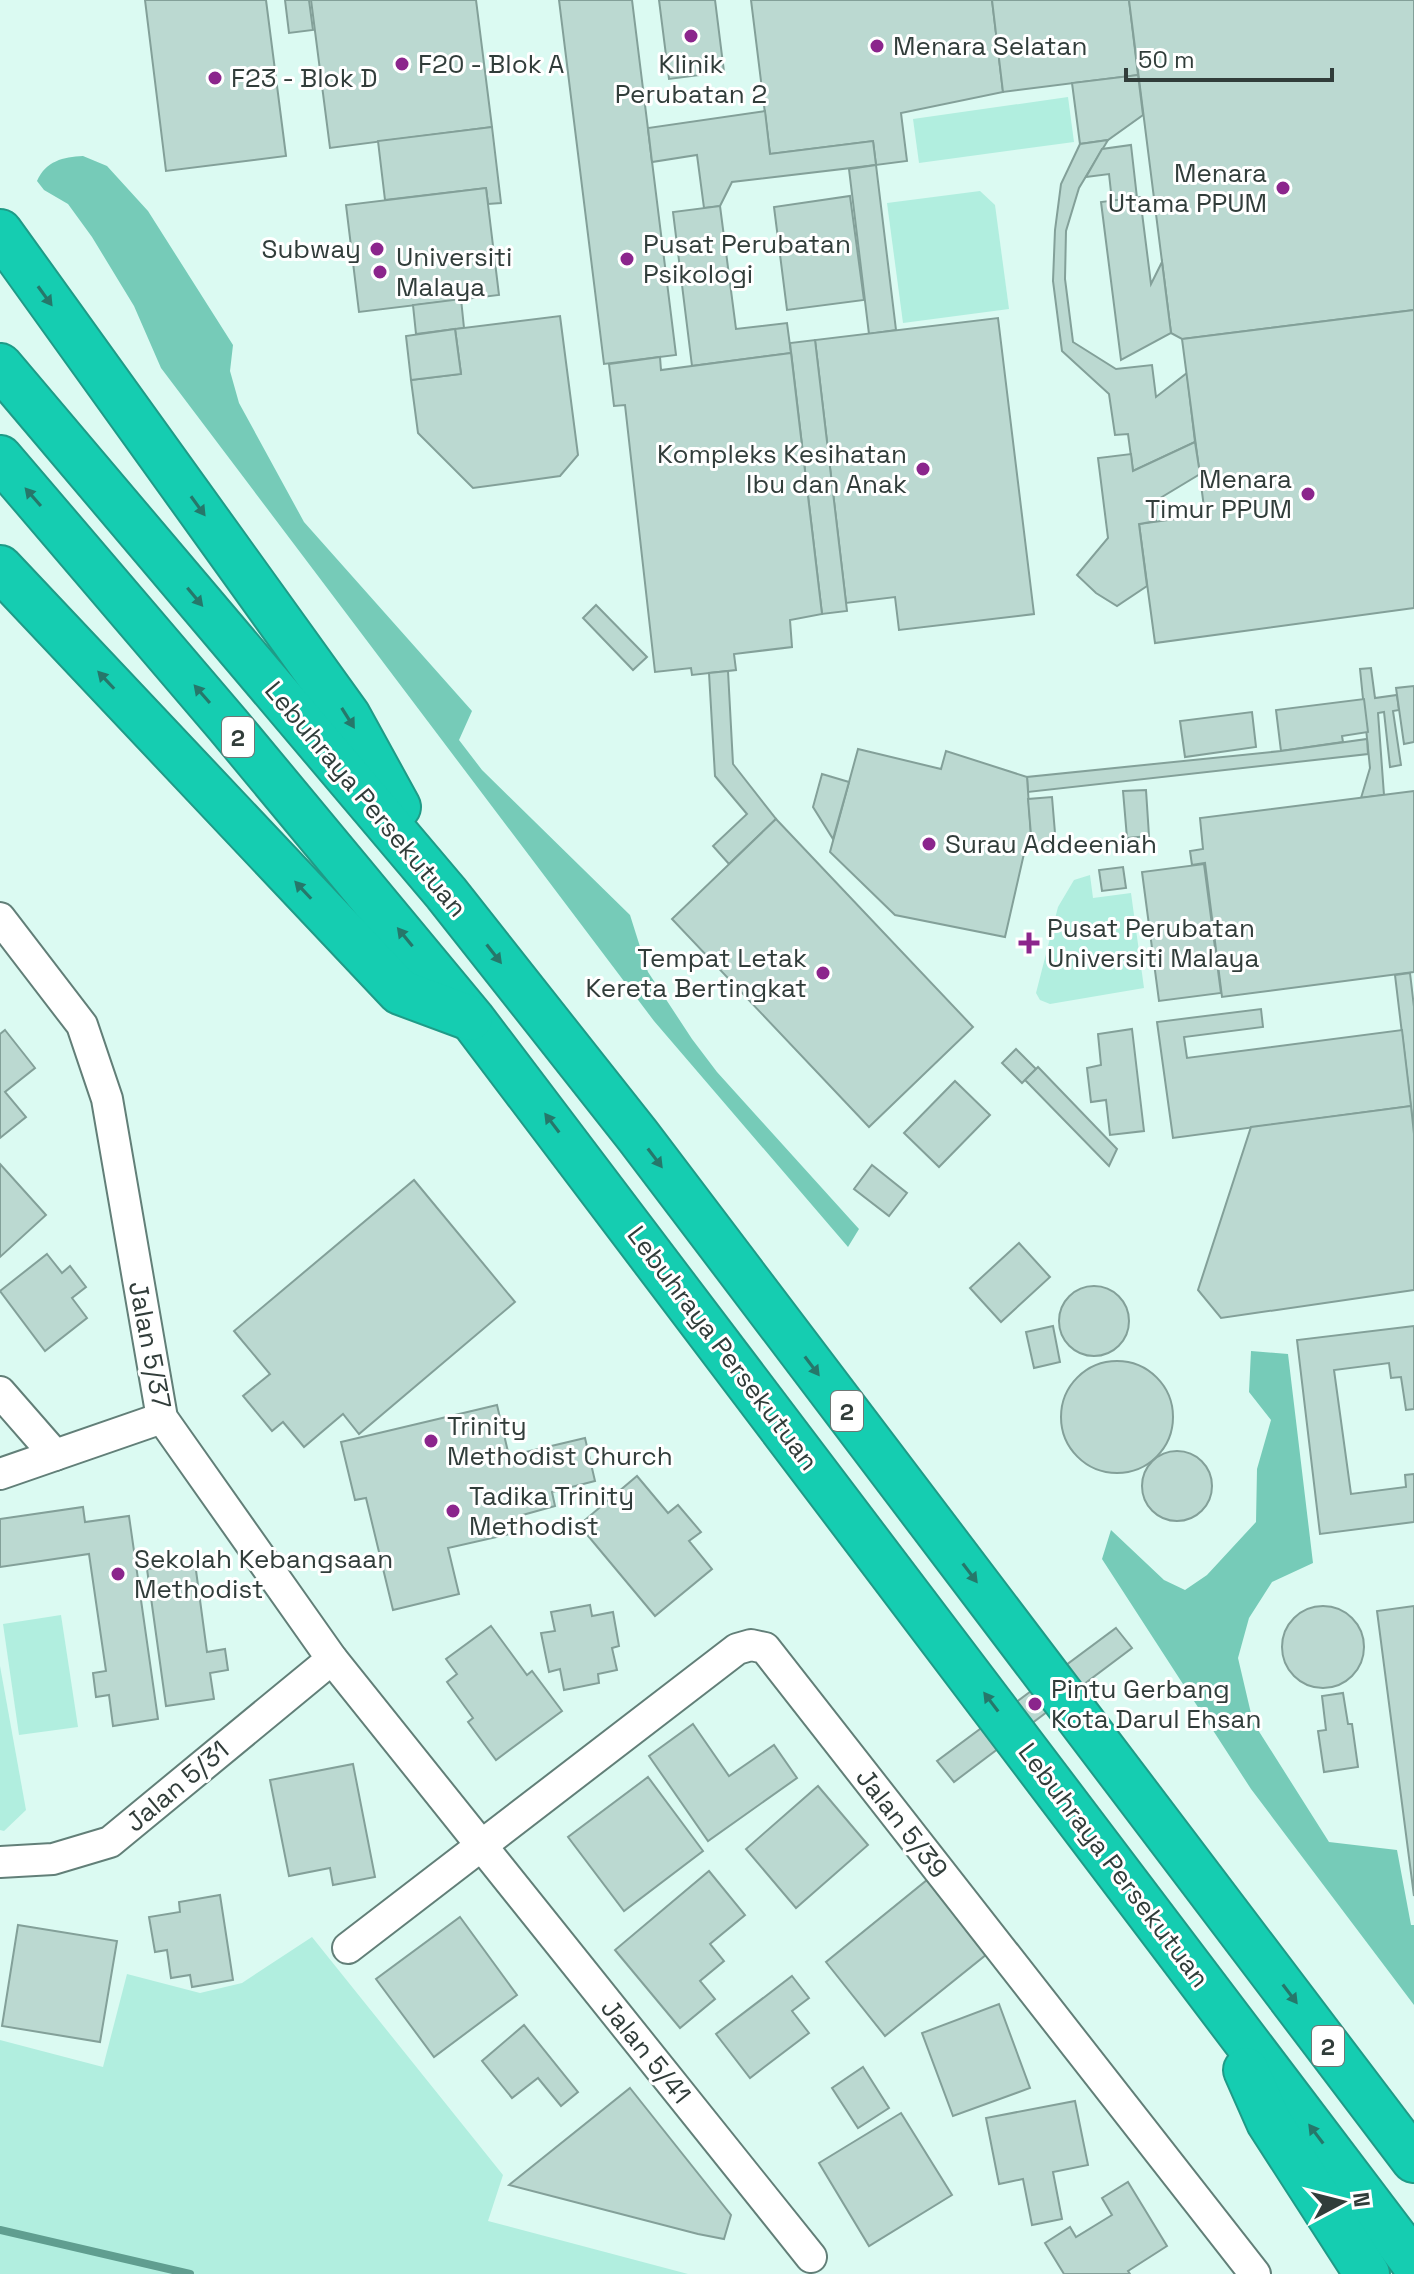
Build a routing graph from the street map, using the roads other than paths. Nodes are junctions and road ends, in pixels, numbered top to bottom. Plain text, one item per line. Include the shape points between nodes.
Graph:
1 (0, 232) edge
2 (0, 366) edge
3 (0, 458) edge
4 (0, 568) edge
5 (446, 893) junction
6 (0, 918) edge
7 (472, 1019) junction
8 (0, 1392) edge
9 (162, 1418) junction
10 (55, 1455) junction
11 (0, 1474) edge
12 (332, 1659) junction
13 (482, 1844) junction
14 (0, 1862) edge
15 (348, 1948) dead end
16 (1211, 1994) junction
17 (1414, 2160) edge
18 (811, 2257) dead end
19 (1414, 2263) edge
20 (1255, 2274) edge
21 (1367, 2274) edge

1 -> 5 highway via 348,716
2 -> 5 highway, Lebuhraya Persekutuan / 2
7 -> 3 highway, Lebuhraya Persekutuan / 2
7 -> 4 highway via 400,992
5 -> 17 highway, Lebuhraya Persekutuan / 2 via 638,1136
6 - 9 street, Jalan 5/37 via 82,1025 107,1099
16 -> 7 highway, Lebuhraya Persekutuan / 2
8 - 10 street
9 - 10 street
9 - 12 street, Jalan 5/37
10 - 11 street
12 - 13 street, Jalan 5/37
12 - 14 street, Jalan 5/31 via 110,1842 53,1859
13 - 15 street
13 - 18 street, Jalan 5/41
13 - 20 street, Jalan 5/39 via 737,1649 765,1648
19 -> 16 highway, Lebuhraya Persekutuan / 2
16 - 21 highway via 1269,2122

